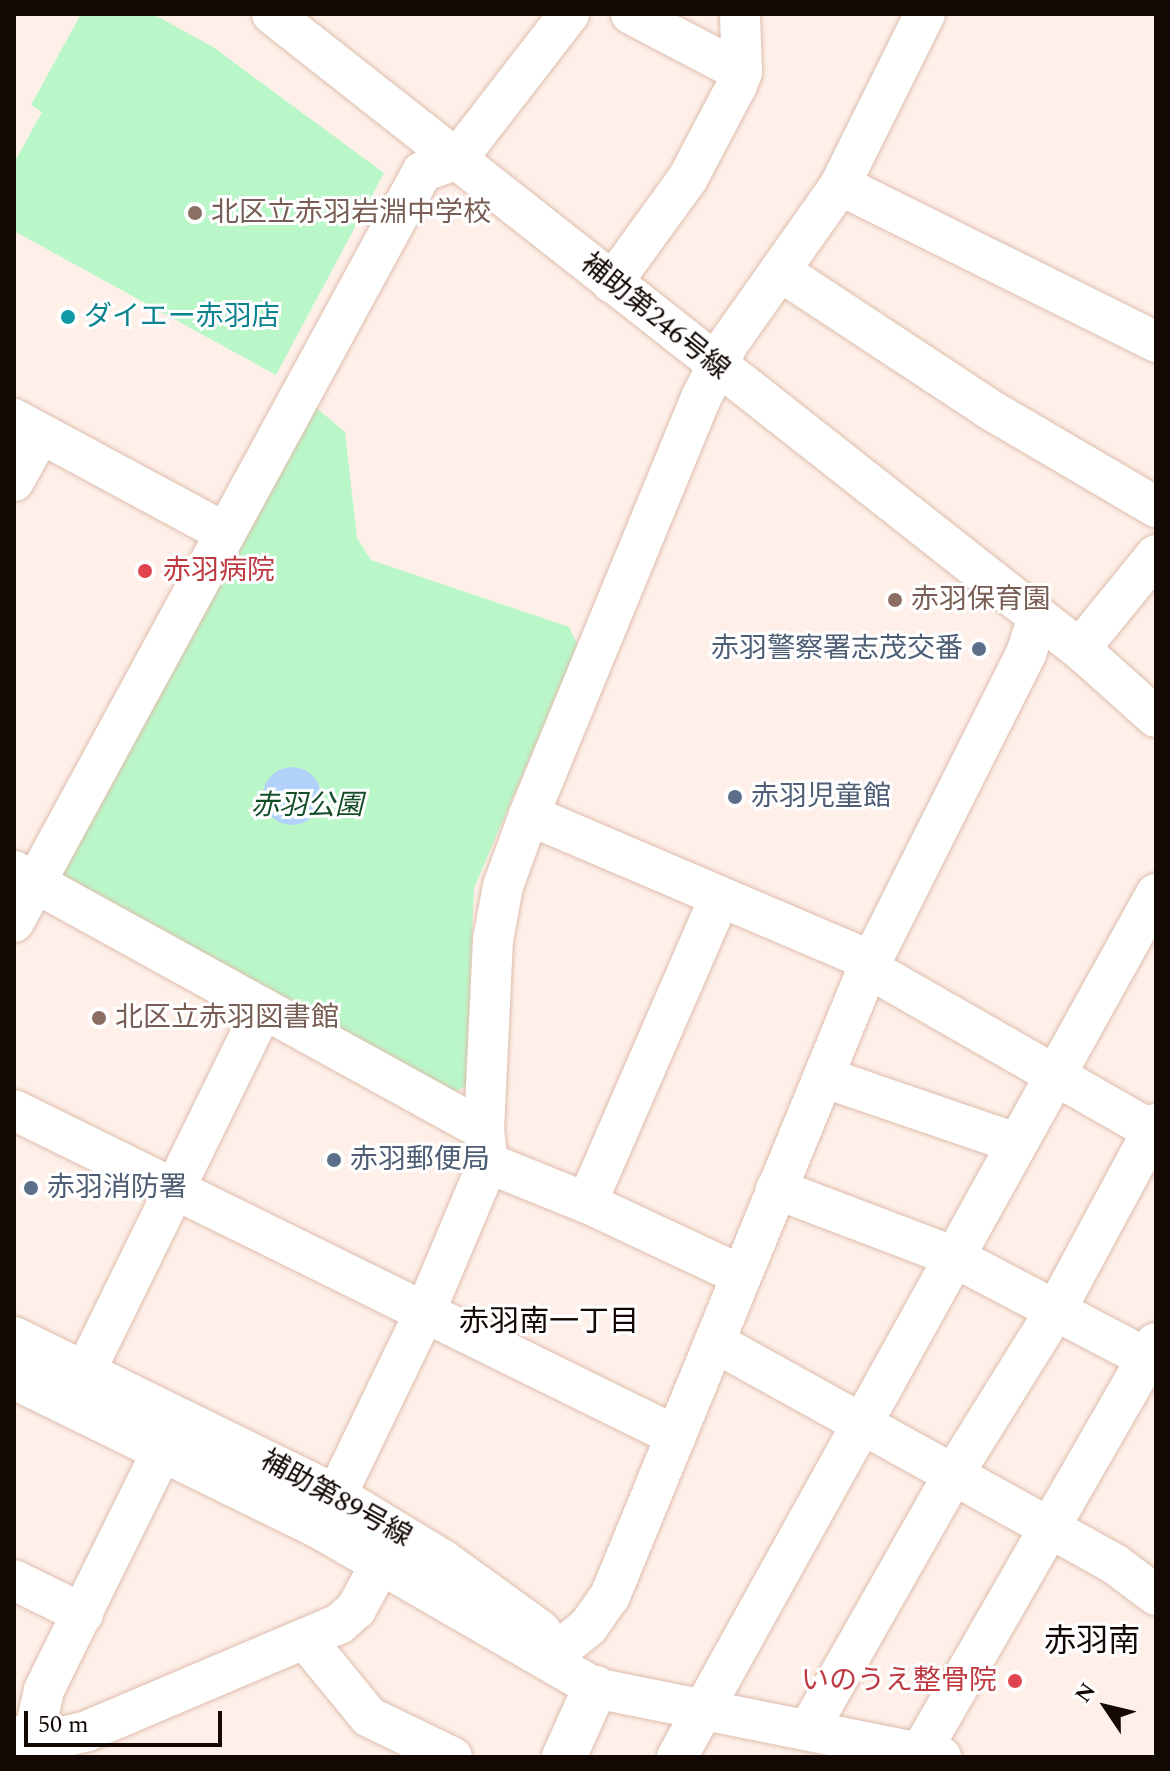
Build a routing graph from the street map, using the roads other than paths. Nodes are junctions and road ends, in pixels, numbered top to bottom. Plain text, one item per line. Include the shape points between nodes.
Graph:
1 (272, 14) edge
2 (569, 14) edge
3 (631, 14) edge
4 (740, 14) edge
5 (925, 14) edge
6 (742, 72) junction
7 (457, 159) junction
8 (840, 185) junction
9 (780, 271) junction
10 (612, 283) junction
11 (1156, 342) edge
12 (718, 368) junction
13 (27, 426) edge
14 (14, 481) edge
15 (1156, 507) edge
16 (224, 532) junction
17 (1156, 555) edge
18 (1037, 621) junction
19 (1083, 652) junction
20 (1156, 717) edge
21 (529, 815) junction
22 (25, 876) edge
23 (1156, 894) edge
24 (719, 899) junction
25 (14, 922) edge
26 (868, 968) junction
27 (263, 1008) junction
28 (1055, 1075) junction
29 (823, 1077) junction
30 (14, 1110) edge
31 (1155, 1129) edge
32 (1016, 1143) junction
33 (486, 1147) junction
34 (776, 1189) junction
35 (177, 1190) junction
36 (587, 1203) junction
37 (952, 1256) junction
38 (741, 1275) junction
39 (1057, 1308) junction
40 (425, 1312) junction
41 (14, 1337) edge
42 (716, 1343) junction
43 (1153, 1355) edge
44 (85, 1372) junction
45 (14, 1379) edge
46 (858, 1422) junction
47 (676, 1436) junction
48 (162, 1451) junction
49 (953, 1475) junction
50 (328, 1512) junction
51 (1049, 1532) junction
52 (390, 1547) junction
53 (14, 1580) edge
54 (1156, 1595) edge
55 (83, 1614) junction
56 (306, 1640) junction
57 (563, 1647) junction
58 (595, 1688) junction
59 (639, 1692) junction
60 (703, 1706) junction
61 (809, 1729) junction
62 (23, 1738) edge
63 (94, 1744) edge
64 (931, 1755) edge
65 (452, 1757) edge
66 (564, 1757) edge
67 (677, 1757) edge

1 - 7 street, 補助第246号線
2 - 7 street
3 - 6 street
4 - 6 street
5 - 8 street
6 - 10 street via 688,178
7 - 10 street, 補助第246号線
7 - 16 street via 422,172
8 - 9 street
8 - 11 street
9 - 12 street via 728,344
9 - 15 street via 989,409
10 - 12 street, 補助第246号線
12 - 18 street, 補助第246号線
12 - 21 street via 684,433
13 - 14 street
13 - 16 street
16 - 22 street
17 - 19 street
18 - 19 street, 補助第246号線
18 - 26 street via 1026,654
19 - 20 street, 補助第246号線
21 - 24 street
21 - 33 street via 503,886 493,940
22 - 25 street
22 - 27 street
23 - 28 street
24 - 26 street via 857,955
24 - 36 street
26 - 28 street
26 - 29 street
27 - 33 street
27 - 35 street
28 - 31 street
28 - 32 street
29 - 32 street
29 - 34 street
30 - 35 street
31 - 39 street
32 - 37 street
33 - 36 street
33 - 40 street
34 - 37 street
34 - 38 street
35 - 40 street
35 - 44 street
36 - 38 street
37 - 39 street
37 - 46 street
38 - 42 street
39 - 43 street
39 - 49 street
40 - 47 street
40 - 50 street
41 - 44 street, 補助第89号線
42 - 46 street
42 - 47 street
43 - 51 street
44 - 50 street, 補助第89号線
45 - 48 street, 補助第89号線
46 - 49 street
46 - 60 street
47 - 57 street via 610,1596 588,1627
48 - 50 street, 補助第89号線
48 - 55 street
49 - 51 street
49 - 61 street
50 - 52 street, 補助第89号線
51 - 54 street via 1116,1565
51 - 64 street
52 - 56 street via 356,1609
52 - 57 street, 補助第89号線
52 - 58 street, 補助第89号線
53 - 55 street
55 - 62 street
56 - 63 street
56 - 65 street via 369,1717
57 - 59 street, 補助第89号線
58 - 59 street, 補助第89号線
58 - 66 main road
59 - 60 street, 補助第89号線
60 - 61 street, 補助第89号線
60 - 67 street
61 - 64 street, 補助第89号線
62 - 63 street

